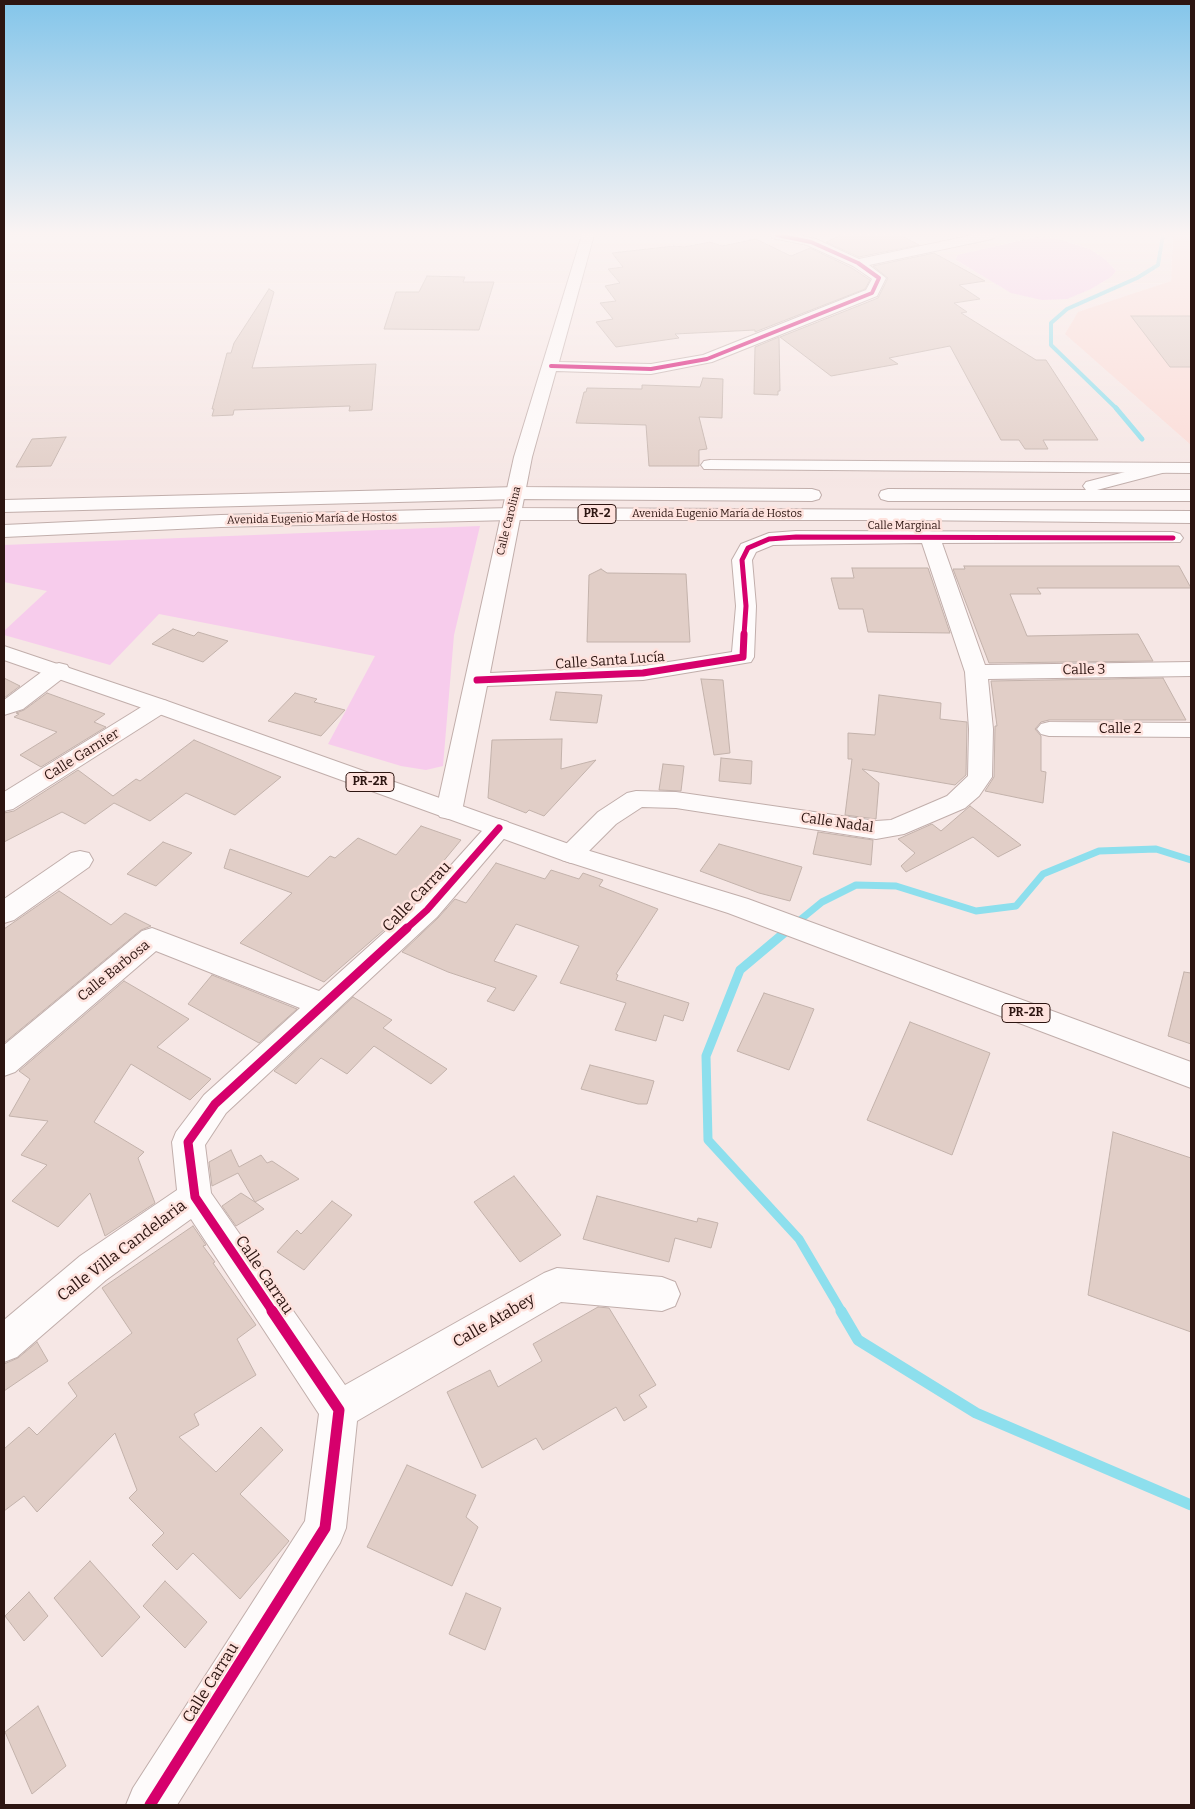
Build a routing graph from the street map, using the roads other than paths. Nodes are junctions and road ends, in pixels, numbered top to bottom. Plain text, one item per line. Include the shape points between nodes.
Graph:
1 (564, 319) edge
2 (806, 319) edge
3 (551, 366) junction
4 (710, 465) dead end
5 (1160, 468) junction
6 (1191, 468) edge
7 (517, 493) junction
8 (830, 494) dead end
9 (869, 495) dead end
10 (1053, 496) junction
11 (1191, 496) edge
12 (4, 506) edge
13 (511, 514) junction
14 (845, 514) junction
15 (1154, 517) junction
16 (1191, 517) edge
17 (4, 531) edge
18 (1108, 537) junction
19 (930, 538) junction
20 (1173, 538) dead end
21 (4, 653) edge
22 (743, 657) joint
23 (1191, 669) edge
24 (59, 670) junction
25 (976, 672) junction
26 (477, 680) junction
27 (159, 706) junction
28 (4, 708) edge
29 (1048, 729) dead end
30 (1191, 730) edge
31 (4, 803) edge
32 (449, 811) junction
33 (498, 828) junction
34 (571, 854) junction
35 (80, 860) dead end
36 (4, 913) edge
37 (324, 1005) junction
38 (4, 1063) edge
39 (1191, 1075) edge
40 (195, 1197) junction
41 (662, 1294) dead end
42 (4, 1344) edge
43 (339, 1410) junction
44 (150, 1805) edge

1 - 3 main road, Calle Carolina
2 - 3 main road via 707,359 651,369
3 - 7 main road, Calle Carolina
4 - 5 main road
5 - 6 main road
5 - 10 main road
7 - 8 main road, Avenida Eugenio María de Hostos / PR-2
7 - 12 main road, Avenida Eugenio María de Hostos / PR-2
7 - 13 main road, Calle Carolina
9 - 10 main road
10 - 11 main road
13 - 14 main road, Avenida Eugenio María de Hostos / PR-2
13 - 17 main road, Avenida Eugenio María de Hostos / PR-2 via 220,521
13 - 26 main road, Calle Carolina
14 - 15 main road, Avenida Eugenio María de Hostos / PR-2
14 - 19 main road via 898,525
15 - 16 main road, Avenida Eugenio María de Hostos / PR-2
15 - 18 main road
18 - 19 main road, Calle Marginal
18 - 20 main road, Calle Marginal
19 - 22 main road, Calle Marginal via 796,537 769,539 748,548 742,560 746,606
19 - 25 main road, Calle Nadal
21 - 24 main road, PR-2R
22 - 26 main road, Calle Santa Lucía via 643,673
23 - 25 main road, Calle 3
24 - 27 main road, PR-2R
24 - 28 main road via 15,704
25 - 34 main road, Calle Nadal via 981,729 980,777 956,802 895,828 876,830 676,800 636,799 607,818
26 - 32 main road, Calle Carolina
27 - 31 main road, Calle Garnier
27 - 32 main road, PR-2R
29 - 30 main road, Calle 2
32 - 33 main road, PR-2R
33 - 34 main road, PR-2R
33 - 37 main road, Calle Carrau via 427,910
34 - 39 main road, PR-2R via 738,906
35 - 36 main road
37 - 38 main road, Calle Barbosa via 152,938
37 - 40 main road, Calle Carrau via 215,1104 188,1142
40 - 42 main road, Calle Villa Candelaria via 93,1268
40 - 43 main road, Calle Carrau
41 - 43 main road, Calle Atabey via 557,1285
43 - 44 main road, Calle Carrau via 325,1528

